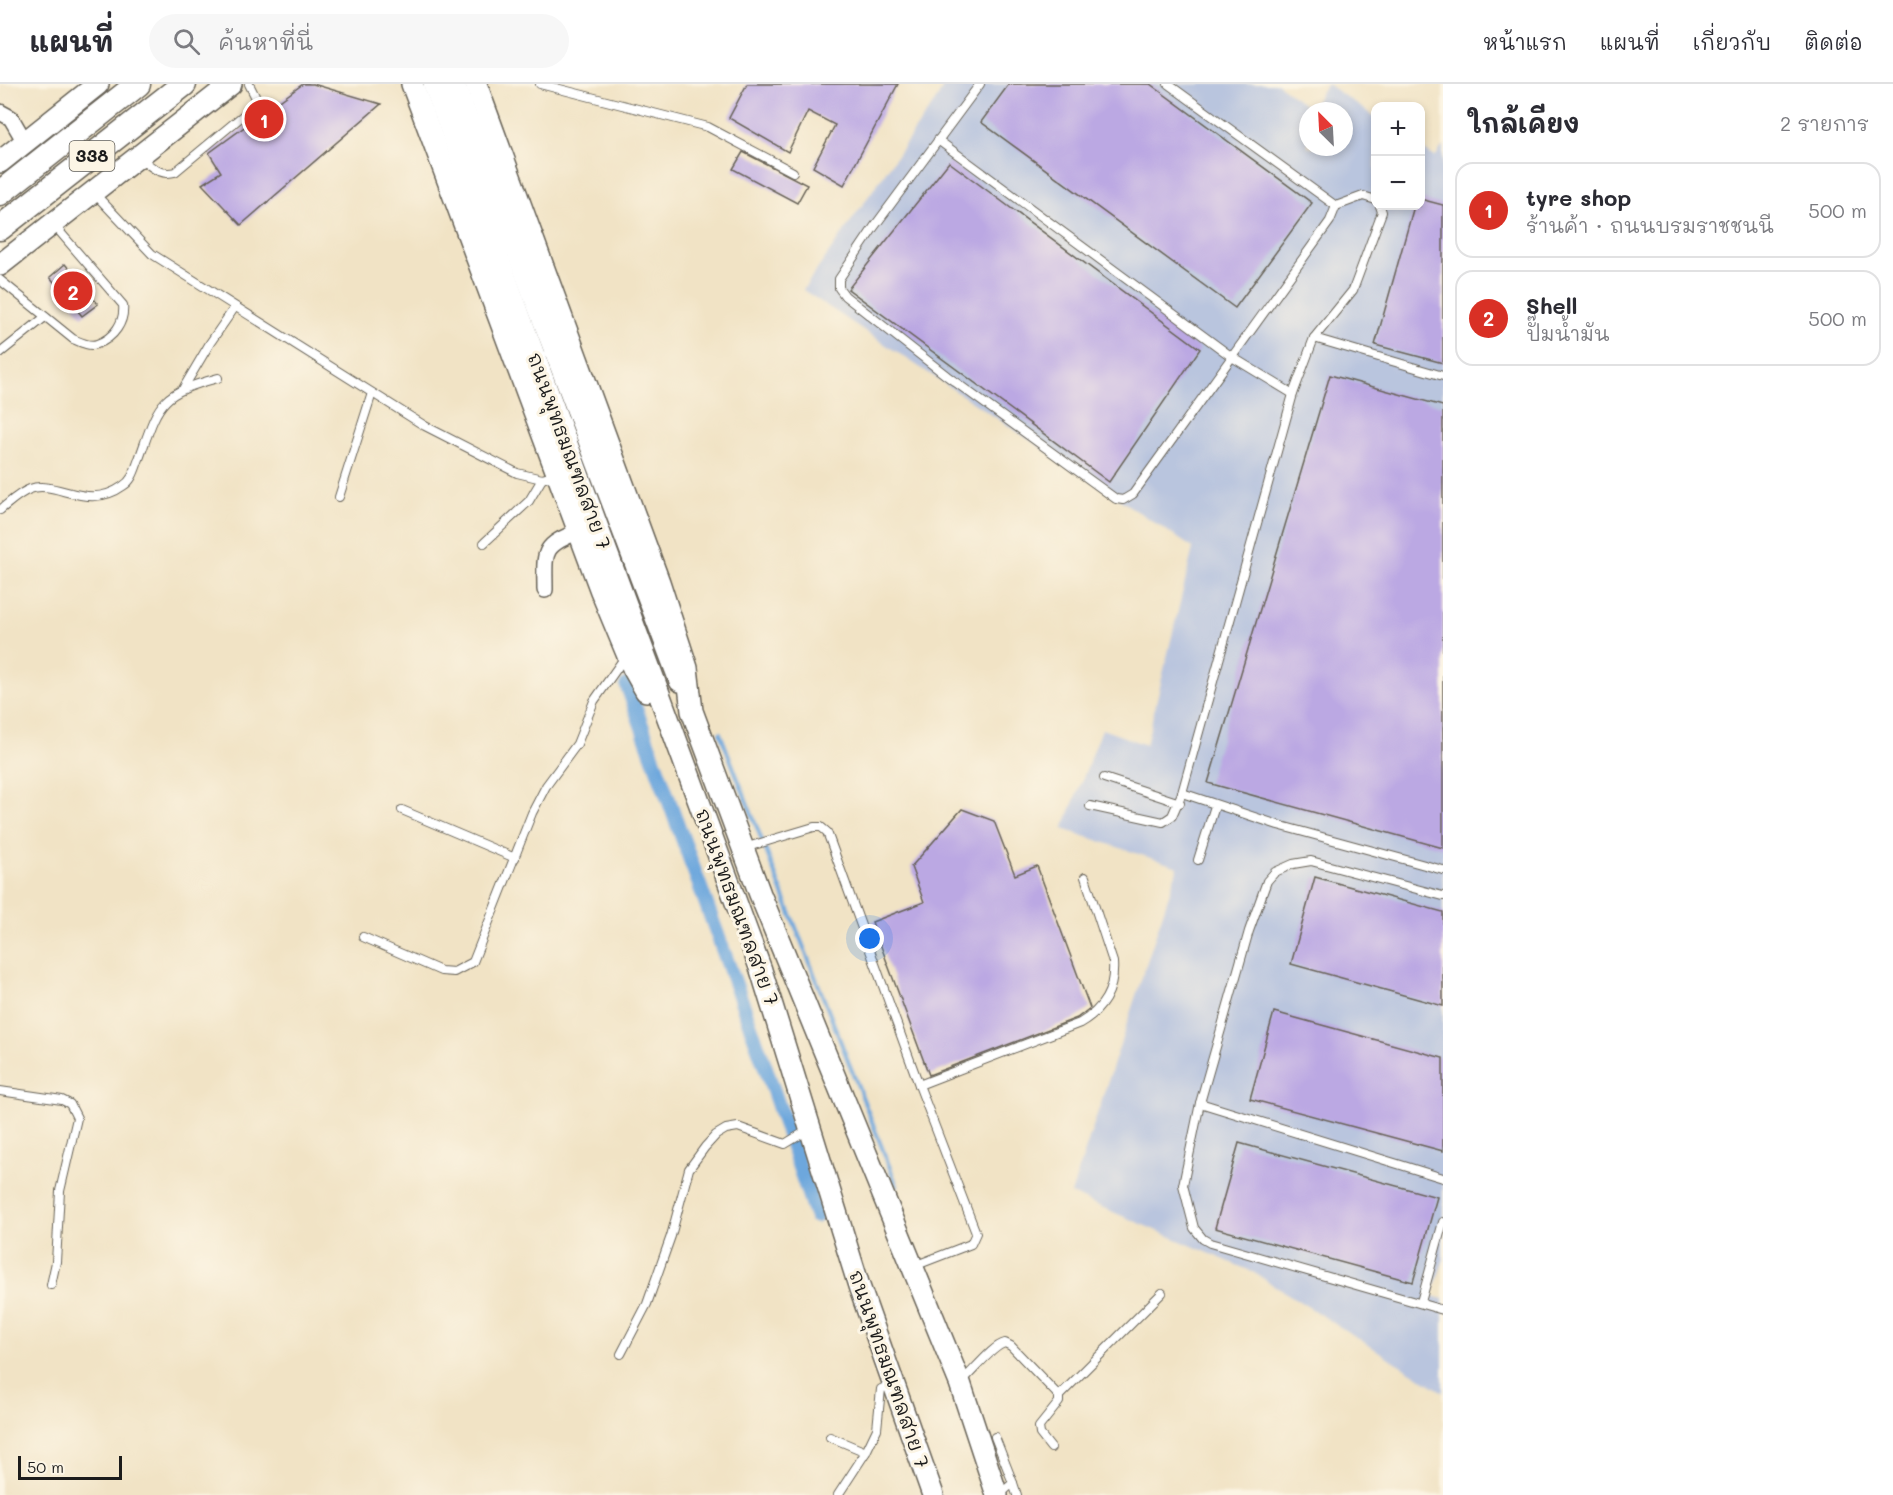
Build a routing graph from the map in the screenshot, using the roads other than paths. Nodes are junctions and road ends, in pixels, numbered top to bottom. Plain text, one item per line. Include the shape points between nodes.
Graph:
1 (98, 84) edge
2 (138, 84) edge
3 (184, 84) edge
4 (231, 84) edge
5 (249, 84) edge
6 (412, 84) edge
7 (434, 84) edge
8 (454, 84) edge
9 (476, 84) edge
10 (540, 84) edge
11 (980, 84) edge
12 (1168, 84) edge
13 (0, 112) edge
14 (938, 140) junction
15 (25, 142) junction
16 (138, 156) junction
17 (0, 162) edge
18 (793, 172) dead end
19 (93, 192) junction
20 (0, 193) edge
21 (1371, 198) edge
22 (1336, 206) junction
23 (1381, 210) edge
24 (52, 224) junction
25 (0, 228) edge
26 (0, 265) edge
27 (0, 280) edge
28 (235, 307) junction
29 (45, 317) junction
30 (532, 322) junction
31 (1314, 338) junction
32 (0, 354) edge
33 (1232, 357) junction
34 (1443, 376) edge
35 (218, 378) dead end
36 (184, 387) junction
37 (372, 393) junction
38 (1293, 394) junction
39 (549, 477) junction
40 (339, 497) dead end
41 (0, 510) edge
42 (578, 532) junction
43 (484, 543) dead end
44 (545, 590) dead end
45 (627, 655) junction
46 (688, 696) junction
47 (664, 709) junction
48 (1104, 778) dead end
49 (1182, 793) junction
50 (1180, 803) junction
51 (1090, 806) dead end
52 (1215, 806) junction
53 (402, 810) dead end
54 (743, 849) junction
55 (515, 858) junction
56 (1198, 860) dead end
57 (1443, 870) edge
58 (1085, 877) dead end
59 (1443, 896) edge
60 (363, 937) dead end
61 (919, 1085) junction
62 (0, 1091) edge
63 (1200, 1103) junction
64 (811, 1129) junction
65 (1443, 1178) edge
66 (1443, 1222) edge
67 (912, 1266) junction
68 (51, 1285) dead end
69 (1162, 1293) dead end
70 (1421, 1302) junction
71 (1443, 1310) edge
72 (621, 1354) dead end
73 (894, 1383) junction
74 (960, 1383) junction
75 (1059, 1396) junction
76 (830, 1437) dead end
77 (995, 1437) dead end
78 (1051, 1448) dead end
79 (866, 1452) junction
80 (1003, 1491) edge
81 (838, 1495) edge
82 (933, 1495) edge
83 (1017, 1495) edge

1 - 15 main road
2 - 20 highway, 338
3 - 25 highway, 338
4 - 16 main road
5 - 16 lane via 255,98 252,108 175,172 158,172
6 - 39 main road
7 - 30 main road
8 - 30 main road
9 - 46 main road via 682,648
10 - 18 lane via 708,127
11 - 14 lane
12 - 22 lane
13 - 15 street via 11,118
14 - 33 lane
14 - 33 lane via 839,279 839,288 845,297 947,376 1116,499 1123,500 1133,494
15 - 17 main road
16 - 19 main road
19 - 24 main road
19 - 28 lane via 152,254
21 - 22 lane via 1363,196
22 - 33 lane via 1330,221
23 - 31 lane via 1353,290
24 - 26 main road
24 - 29 lane via 123,305 124,316 121,326 97,344 73,339
27 - 29 lane
28 - 36 lane
28 - 37 lane
29 - 32 lane
30 - 46 main road
30 - 47 main road, ถนนพุทธมณฑลสาย 7
31 - 34 lane
31 - 38 lane
33 - 38 lane
35 - 36 lane
36 - 41 lane via 172,393 156,412 132,478 124,486 83,497 39,487
37 - 39 lane via 424,426 507,468
37 - 40 lane
38 - 49 lane
39 - 42 main road
39 - 43 lane
42 - 44 street via 556,540 547,552
42 - 45 main road
45 - 47 main road via 644,689
45 - 55 lane via 594,701 568,759 546,786
46 - 54 main road, ถนนพุทธมณฑลสาย 7
47 - 64 main road, ถนนพุทธมณฑลสาย 7 via 761,970
48 - 50 lane
49 - 50 lane
49 - 52 lane
50 - 51 lane via 1163,822
52 - 56 lane
52 - 57 lane
53 - 55 lane
54 - 61 lane via 814,826 827,832
54 - 67 main road, ถนนพุทธมณฑลสาย 7
55 - 60 lane via 480,949 464,969 441,971
58 - 61 lane via 1113,962 1103,1005 1080,1023
59 - 63 lane via 1311,861 1275,872 1267,881 1250,930
61 - 67 lane via 976,1233 971,1244
62 - 68 lane via 62,1100 70,1104 77,1118 60,1191
63 - 65 lane
63 - 70 lane via 1183,1185 1194,1228 1203,1239
64 - 72 lane via 785,1144 738,1127 726,1129 705,1147 689,1169 647,1304
64 - 73 main road, ถนนพุทธมณฑลสาย 7 via 859,1286
66 - 70 lane
67 - 74 main road, ถนนพุทธมณฑลสาย 7
69 - 75 lane
70 - 71 lane
73 - 79 lane via 881,1389 877,1429
73 - 82 main road, ถนนพุทธมณฑลสาย 7
74 - 75 lane via 990,1351 1005,1343
74 - 80 main road, ถนนพุทธมณฑลสาย 7
75 - 78 lane via 1059,1402 1039,1427
76 - 79 lane
77 - 80 lane
79 - 81 lane
80 - 83 lane

